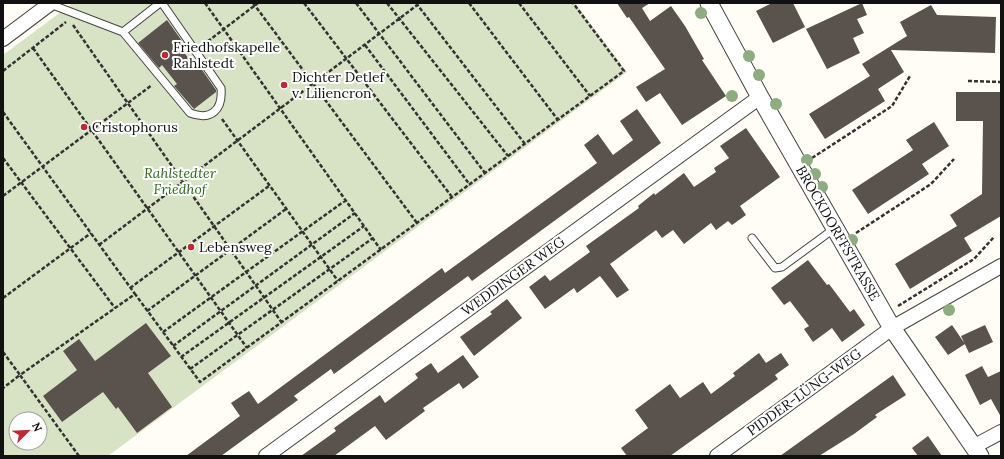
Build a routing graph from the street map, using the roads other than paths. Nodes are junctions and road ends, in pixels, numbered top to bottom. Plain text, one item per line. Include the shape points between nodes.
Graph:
1 (51, 3) edge
2 (161, 3) edge
3 (709, 3) edge
4 (123, 32) junction
5 (3, 39) edge
6 (760, 97) junction
7 (840, 234) junction
8 (752, 238) dead end
9 (1001, 266) edge
10 (888, 321) junction
11 (1001, 432) edge
12 (976, 451) edge
13 (266, 456) edge
14 (717, 456) edge

1 - 4 lane
1 - 5 street
2 - 4 lane
2 - 4 lane via 221,88 222,99 215,111 199,117 190,113
3 - 6 street, BROCKDORFFSTRASSE
6 - 7 street, BROCKDORFFSTRASSE
6 - 13 street, WEDDINGER WEG
7 - 8 lane via 782,267 774,268
7 - 10 street, BROCKDORFFSTRASSE
9 - 10 street, PIDDER-LÜNG-WEG
10 - 12 street, BROCKDORFFSTRASSE
10 - 14 street, PIDDER-LÜNG-WEG
11 - 12 street

